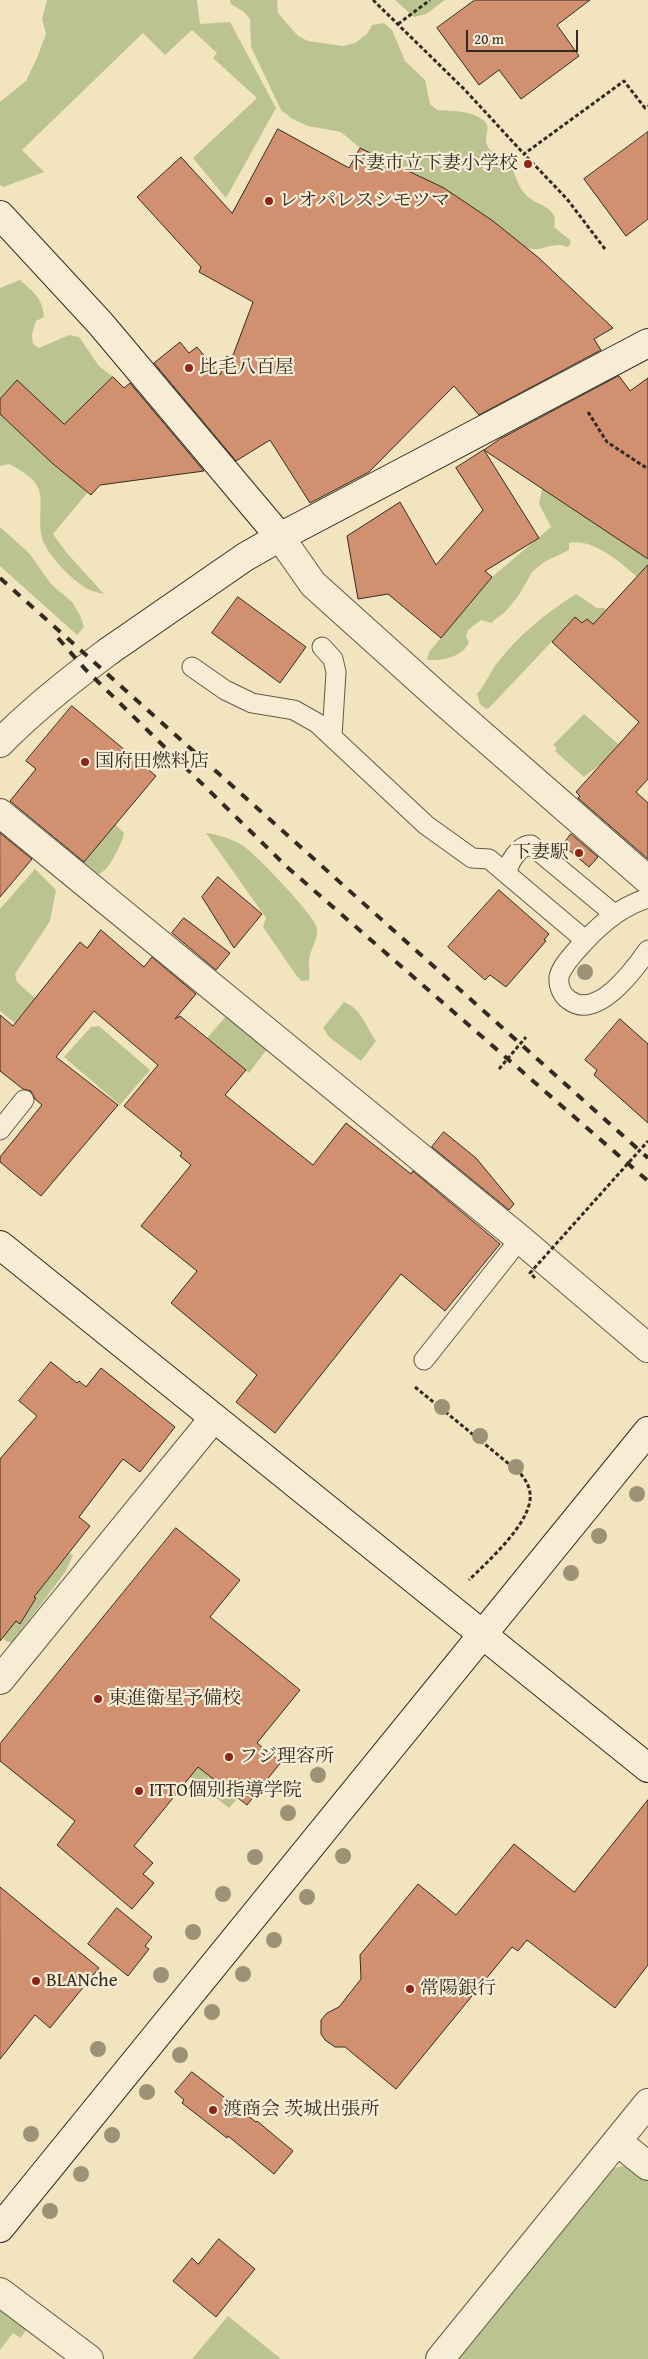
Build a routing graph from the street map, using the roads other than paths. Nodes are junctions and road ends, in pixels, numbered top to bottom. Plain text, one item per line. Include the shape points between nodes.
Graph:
1 (0, 215) edge
2 (648, 342) edge
3 (280, 537) junction
4 (322, 647) dead end
5 (192, 667) dead end
6 (332, 737) junction
7 (0, 744) edge
8 (0, 813) edge
9 (508, 875) junction
10 (648, 880) edge
11 (648, 898) edge
12 (614, 914) junction
13 (585, 940) junction
14 (648, 950) edge
15 (24, 1100) dead end
16 (0, 1130) edge
17 (520, 1238) junction
18 (0, 1245) edge
19 (648, 1348) edge
20 (424, 1360) road end
21 (214, 1419) junction
22 (648, 1431) edge
23 (482, 1635) junction
24 (0, 1680) edge
25 (648, 1768) edge
26 (648, 2103) edge
27 (618, 2142) junction
28 (648, 2166) edge
29 (0, 2228) edge
30 (0, 2292) edge
31 (86, 2358) edge
32 (440, 2359) edge

1 - 3 street via 100,323
2 - 3 street
3 - 7 street via 245,557 109,651 53,693
3 - 10 street via 313,584
4 - 6 lane via 333,659 336,672
5 - 6 lane via 225,690 252,703 294,710 317,723
6 - 9 lane via 426,825 472,858 489,859
8 - 17 street
9 - 12 lane via 508,866 524,846 531,845
9 - 13 lane
11 - 12 lane
12 - 13 lane
13 - 14 lane via 559,979 563,995 581,1005 606,998
15 - 16 lane
17 - 19 street
17 - 20 lane
18 - 21 street
21 - 23 street
21 - 24 street
22 - 23 street
23 - 25 street
23 - 29 street
26 - 27 street
27 - 28 street
27 - 32 street
30 - 31 street

